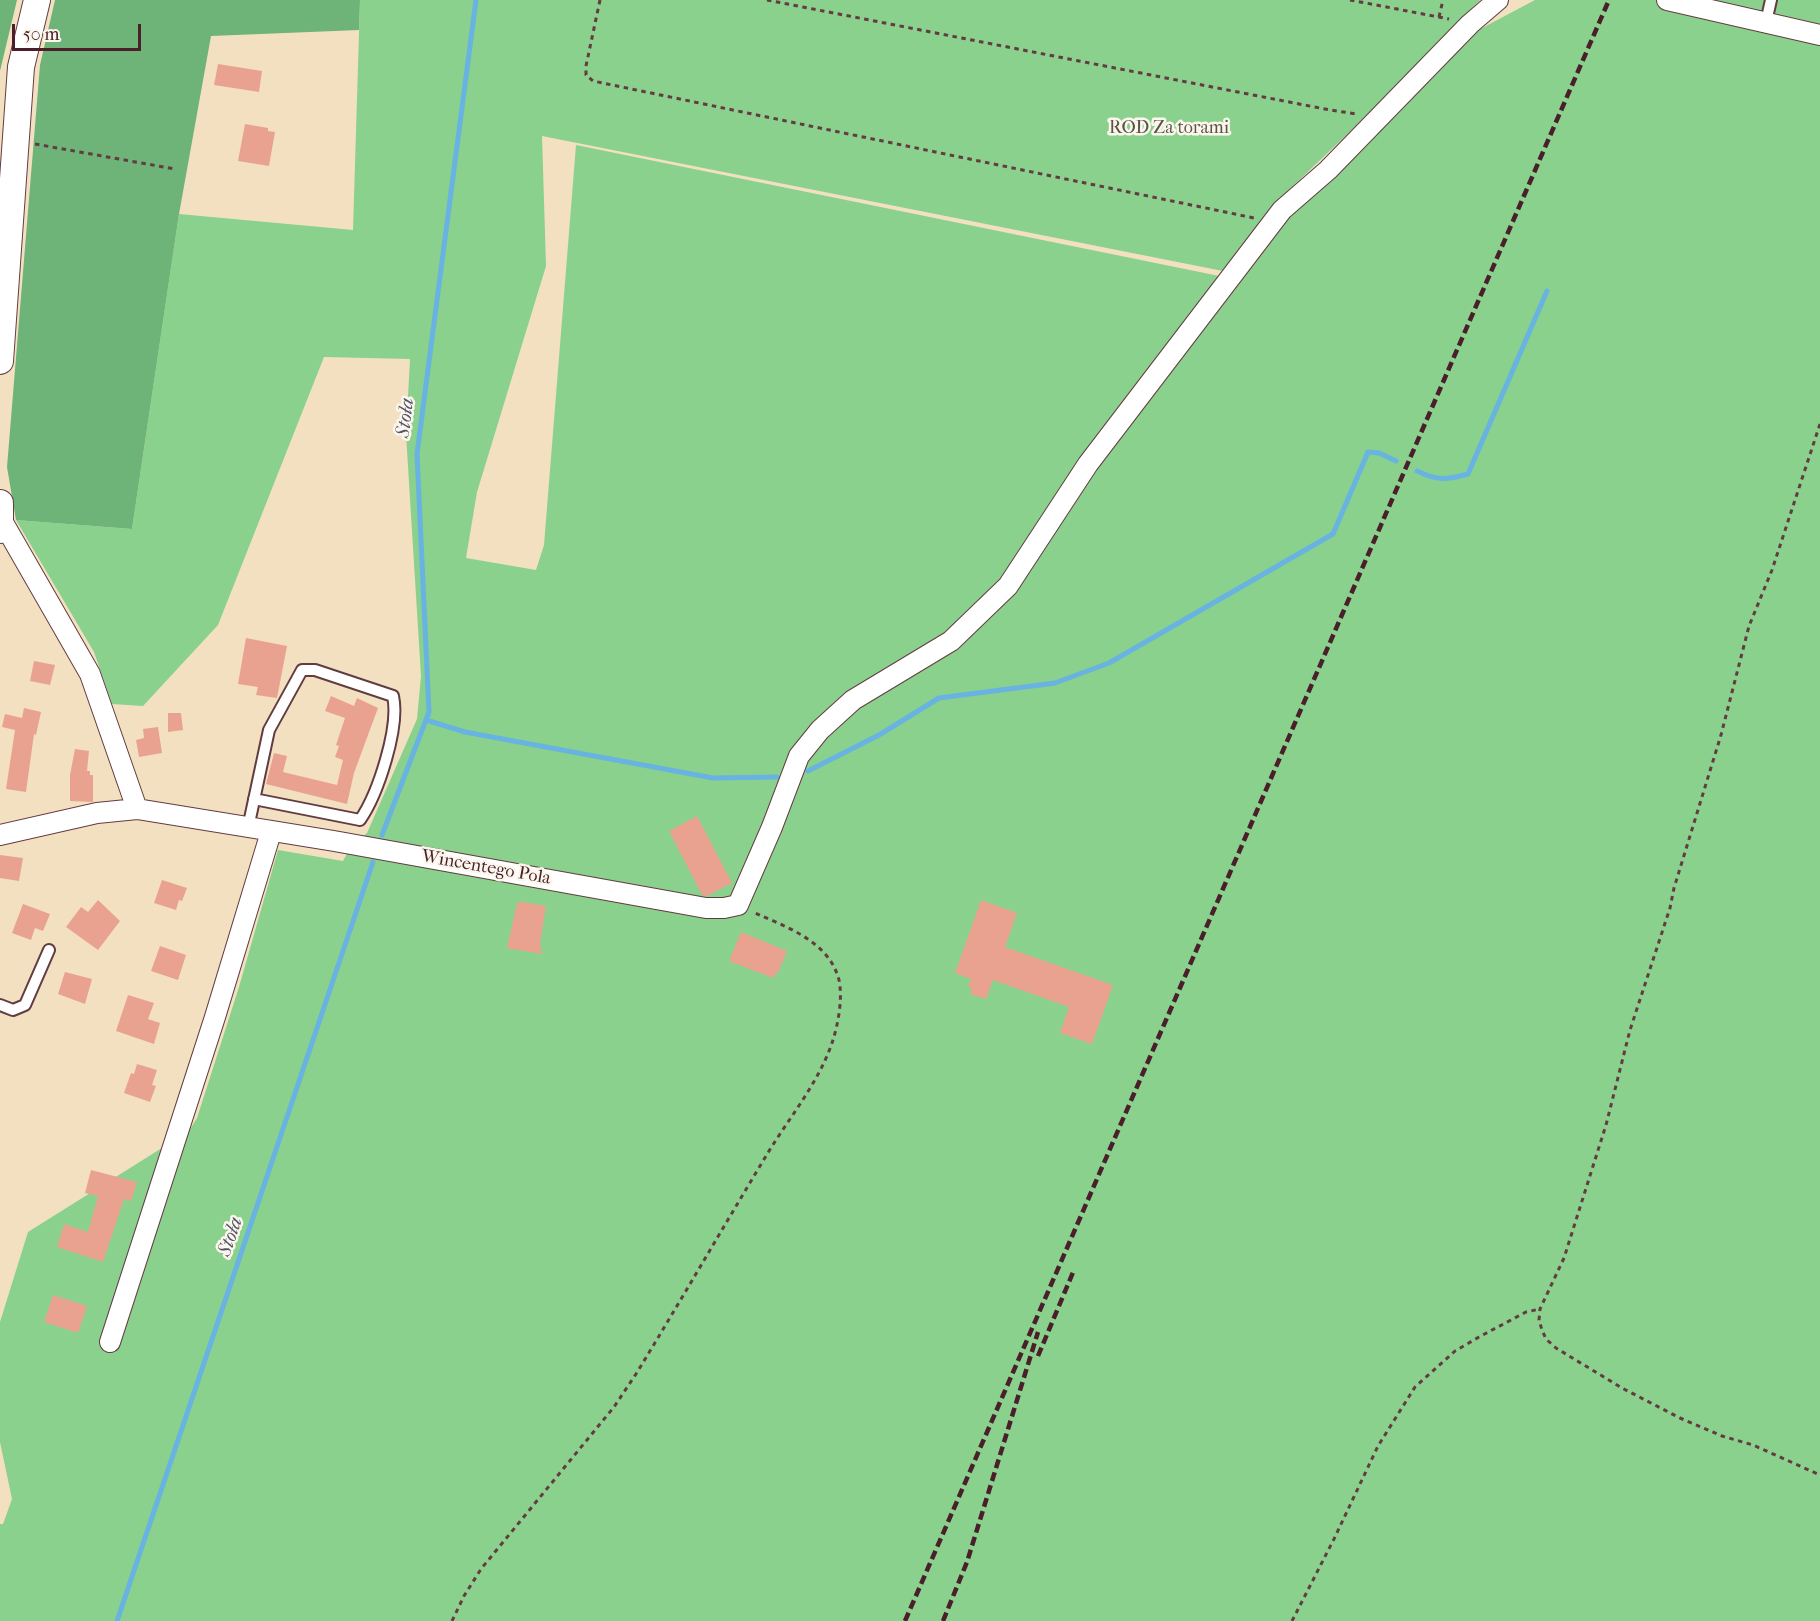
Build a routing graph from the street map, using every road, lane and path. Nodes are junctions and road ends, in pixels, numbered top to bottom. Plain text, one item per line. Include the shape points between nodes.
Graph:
1 (37, 0) edge
2 (600, 0) edge
3 (767, 0) edge
4 (1350, 0) edge
5 (1443, 0) edge
6 (1498, 0) edge
7 (1667, 0) edge
8 (1772, 0) edge
9 (1439, 17) junction
10 (1766, 22) junction
11 (1470, 24) junction
12 (1820, 35) edge
13 (1380, 116) junction
14 (16, 141) junction
15 (175, 169) dead end
16 (1273, 222) junction
17 (0, 361) edge
18 (1820, 424) edge
19 (0, 503) edge
20 (1, 519) edge
21 (0, 530) edge
22 (254, 799) junction
23 (137, 809) junction
24 (248, 828) junction
25 (271, 832) junction
26 (0, 835) edge
27 (738, 904) junction
28 (49, 950) dead end
29 (0, 1005) edge
30 (1540, 1309) junction
31 (110, 1342) dead end
32 (1820, 1475) edge
33 (452, 1621) edge
34 (1292, 1621) edge

1 - 14 street via 21,67
2 - 16 path via 586,66 586,75 593,81
3 - 13 path via 1330,110
4 - 9 path
5 - 9 path
6 - 11 street
7 - 10 street
8 - 10 lane
9 - 11 path
10 - 12 street
11 - 13 street
13 - 16 street
14 - 15 path
14 - 17 street
16 - 27 street via 1088,465 1008,586 951,641 853,700 799,756
18 - 30 path via 1772,570 1749,626 1721,735 1564,1258
19 - 20 street
20 - 21 street
20 - 23 street via 90,674
22 - 22 lane via 269,730 302,670 315,670 393,696 395,707 387,760 360,820
22 - 24 lane
23 - 24 street, Wincentego Pola
23 - 26 street, Wincentego Pola via 97,813
24 - 25 street, Wincentego Pola
25 - 27 street, Wincentego Pola via 706,908
25 - 31 street
27 - 33 path via 800,934 821,949 833,964 840,1002 832,1042 818,1074 630,1383 481,1569
28 - 29 lane via 25,1005 13,1010
30 - 32 path via 1539,1320 1546,1339 1583,1365 1680,1418
30 - 34 path via 1479,1336 1455,1351 1415,1387 1378,1446

